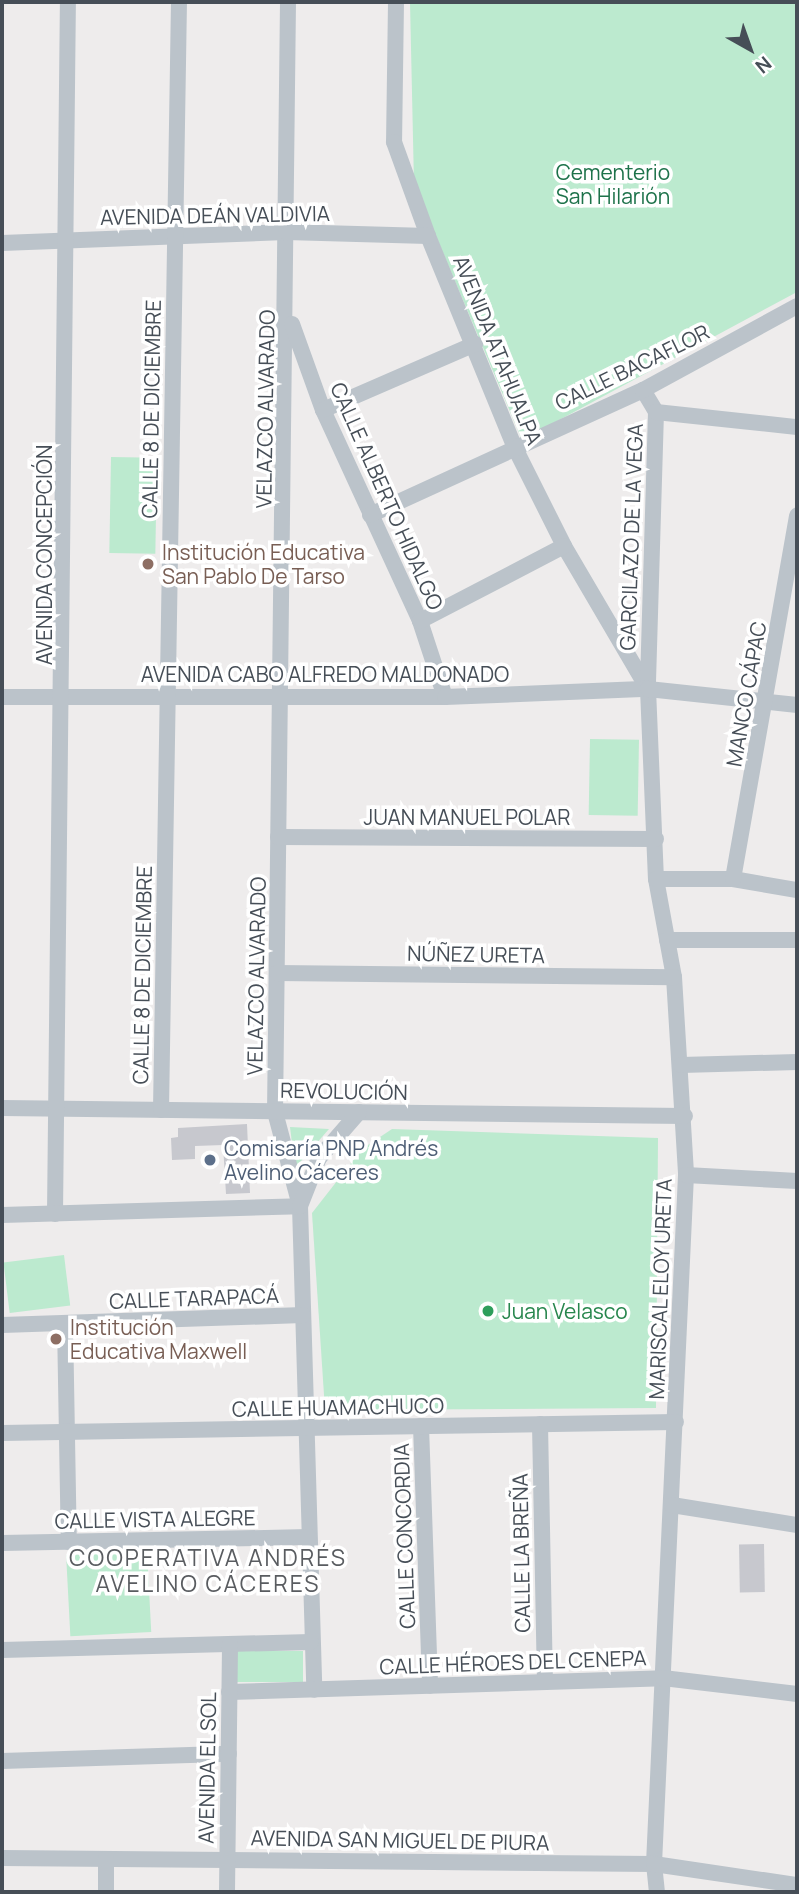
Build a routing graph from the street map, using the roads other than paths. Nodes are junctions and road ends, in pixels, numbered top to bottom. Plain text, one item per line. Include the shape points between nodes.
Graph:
1 (68, 2) edge
2 (179, 2) edge
3 (288, 2) edge
4 (396, 2) edge
5 (286, 232) junction
6 (174, 235) junction
7 (428, 236) junction
8 (67, 240) junction
9 (2, 243) edge
10 (797, 306) edge
11 (288, 313) junction
12 (475, 344) junction
13 (643, 390) junction
14 (323, 410) junction
15 (656, 412) junction
16 (797, 427) edge
17 (514, 446) junction
18 (370, 514) junction
19 (797, 516) edge
20 (564, 546) junction
21 (420, 621) junction
22 (648, 689) junction
23 (2, 696) edge
24 (64, 696) junction
25 (168, 696) junction
26 (445, 696) junction
27 (280, 697) junction
28 (767, 699) junction
29 (797, 705) edge
30 (278, 837) junction
31 (656, 839) junction
32 (656, 879) junction
33 (733, 879) junction
34 (797, 890) edge
35 (667, 940) junction
36 (797, 940) edge
37 (277, 973) junction
38 (674, 977) junction
39 (797, 1062) edge
40 (681, 1065) junction
41 (2, 1108) edge
42 (56, 1108) junction
43 (161, 1110) junction
44 (275, 1112) junction
45 (359, 1112) junction
46 (685, 1116) junction
47 (686, 1175) junction
48 (797, 1181) edge
49 (300, 1206) junction
50 (55, 1214) junction
51 (2, 1215) edge
52 (303, 1315) junction
53 (65, 1323) junction
54 (2, 1325) edge
55 (676, 1422) junction
56 (540, 1424) junction
57 (421, 1426) junction
58 (306, 1428) junction
59 (67, 1432) junction
60 (2, 1433) edge
61 (672, 1504) junction
62 (797, 1525) edge
63 (309, 1537) junction
64 (69, 1542) junction
65 (2, 1543) edge
66 (311, 1642) junction
67 (230, 1644) junction
68 (2, 1650) edge
69 (663, 1678) junction
70 (545, 1682) junction
71 (430, 1686) junction
72 (314, 1690) junction
73 (229, 1692) junction
74 (797, 1694) edge
75 (229, 1754) junction
76 (2, 1761) edge
77 (2, 1858) edge
78 (106, 1859) junction
79 (227, 1860) junction
80 (654, 1864) junction
81 (797, 1885) edge
82 (655, 1889) edge
83 (106, 1892) edge
84 (227, 1892) edge

1 - 8 street, AVENIDA CONCEPCIÓN
2 - 6 street, CALLE 8 DE DICIEMBRE
3 - 5 street, VELAZCO ALVARADO
4 - 7 street, AVENIDA ATAHUALPA via 394,142
5 - 6 street, AVENIDA DEÁN VALDIVIA
5 - 7 street, AVENIDA DEÁN VALDIVIA
5 - 11 street, VELAZCO ALVARADO
6 - 8 street, AVENIDA DEÁN VALDIVIA
6 - 25 street, CALLE 8 DE DICIEMBRE
7 - 12 street, AVENIDA ATAHUALPA
8 - 9 street, AVENIDA DEÁN VALDIVIA
8 - 24 street, AVENIDA CONCEPCIÓN
10 - 13 street, CALLE BACAFLOR
11 - 14 street, CALLE ALBERTO HIDALGO
11 - 27 street, VELAZCO ALVARADO
12 - 14 street
12 - 17 street, AVENIDA ATAHUALPA
13 - 15 street, GARCILAZO DE LA VEGA
13 - 17 street, CALLE BACAFLOR
14 - 18 street, CALLE ALBERTO HIDALGO
15 - 16 street
15 - 22 street, GARCILAZO DE LA VEGA
17 - 18 street, CALLE BACAFLOR
17 - 20 street, AVENIDA ATAHUALPA
18 - 21 street, CALLE ALBERTO HIDALGO
19 - 28 street, MANCO CÁPAC
20 - 21 street
20 - 22 street, AVENIDA ATAHUALPA
21 - 26 street, CALLE ALBERTO HIDALGO
22 - 26 street, AVENIDA CABO ALFREDO MALDONADO
22 - 28 street, AVENIDA CABO ALFREDO MALDONADO
22 - 31 street, MARISCAL ELOY URETA
23 - 24 street, AVENIDA CABO ALFREDO MALDONADO
24 - 25 street, AVENIDA CABO ALFREDO MALDONADO
24 - 42 street, AVENIDA CONCEPCIÓN
25 - 27 street, AVENIDA CABO ALFREDO MALDONADO
25 - 43 street, CALLE 8 DE DICIEMBRE
26 - 27 street, AVENIDA CABO ALFREDO MALDONADO
27 - 30 street, VELAZCO ALVARADO
28 - 29 street, AVENIDA CABO ALFREDO MALDONADO
28 - 33 street, MANCO CÁPAC
30 - 31 street, JUAN MANUEL POLAR
30 - 37 street, VELAZCO ALVARADO
31 - 32 street, MARISCAL ELOY URETA
32 - 33 street
32 - 35 street, MARISCAL ELOY URETA
33 - 34 street
35 - 36 street
35 - 38 street, MARISCAL ELOY URETA
37 - 38 street, NÚÑEZ URETA
37 - 44 street, VELAZCO ALVARADO
38 - 40 street, MARISCAL ELOY URETA
39 - 40 street
40 - 46 street, MARISCAL ELOY URETA
41 - 42 street, REVOLUCIÓN
42 - 43 street, REVOLUCIÓN
42 - 50 street, AVENIDA CONCEPCIÓN
43 - 44 street, REVOLUCIÓN
44 - 45 street, REVOLUCIÓN
44 - 49 street, VELAZCO ALVARADO
45 - 46 street, REVOLUCIÓN
45 - 49 street via 319,1158
46 - 47 street, MARISCAL ELOY URETA
47 - 48 street
47 - 55 street, MARISCAL ELOY URETA
49 - 50 street
49 - 52 street
50 - 51 street
52 - 53 street, CALLE TARAPACÁ
52 - 58 street
53 - 54 street, CALLE TARAPACÁ
53 - 59 street
55 - 56 street, CALLE HUAMACHUCO
55 - 61 street, MARISCAL ELOY URETA
56 - 57 street, CALLE HUAMACHUCO
56 - 70 street, CALLE LA BREÑA
57 - 58 street, CALLE HUAMACHUCO
57 - 71 street, CALLE CONCORDIA
58 - 59 street, CALLE HUAMACHUCO
58 - 63 street
59 - 60 street, CALLE HUAMACHUCO
59 - 64 street
61 - 62 street
61 - 69 street, MARISCAL ELOY URETA
63 - 64 street, CALLE VISTA ALEGRE
63 - 66 street
64 - 65 street, CALLE VISTA ALEGRE
66 - 67 street
66 - 72 street
67 - 68 street
67 - 73 street, AVENIDA EL SOL
69 - 70 street, CALLE HÉROES DEL CENEPA
69 - 74 street, CALLE HÉROES DEL CENEPA
69 - 80 street, MARISCAL ELOY URETA
70 - 71 street, CALLE HÉROES DEL CENEPA
71 - 72 street, CALLE HÉROES DEL CENEPA
72 - 73 street, CALLE HÉROES DEL CENEPA
73 - 75 street, AVENIDA EL SOL
75 - 76 street
75 - 79 street, AVENIDA EL SOL
77 - 78 street, AVENIDA SAN MIGUEL DE PIURA
78 - 79 street, AVENIDA SAN MIGUEL DE PIURA
78 - 83 street
79 - 80 street, AVENIDA SAN MIGUEL DE PIURA
79 - 84 street, AVENIDA EL SOL
80 - 81 street, AVENIDA SAN MIGUEL DE PIURA
80 - 82 street, MARISCAL ELOY URETA

